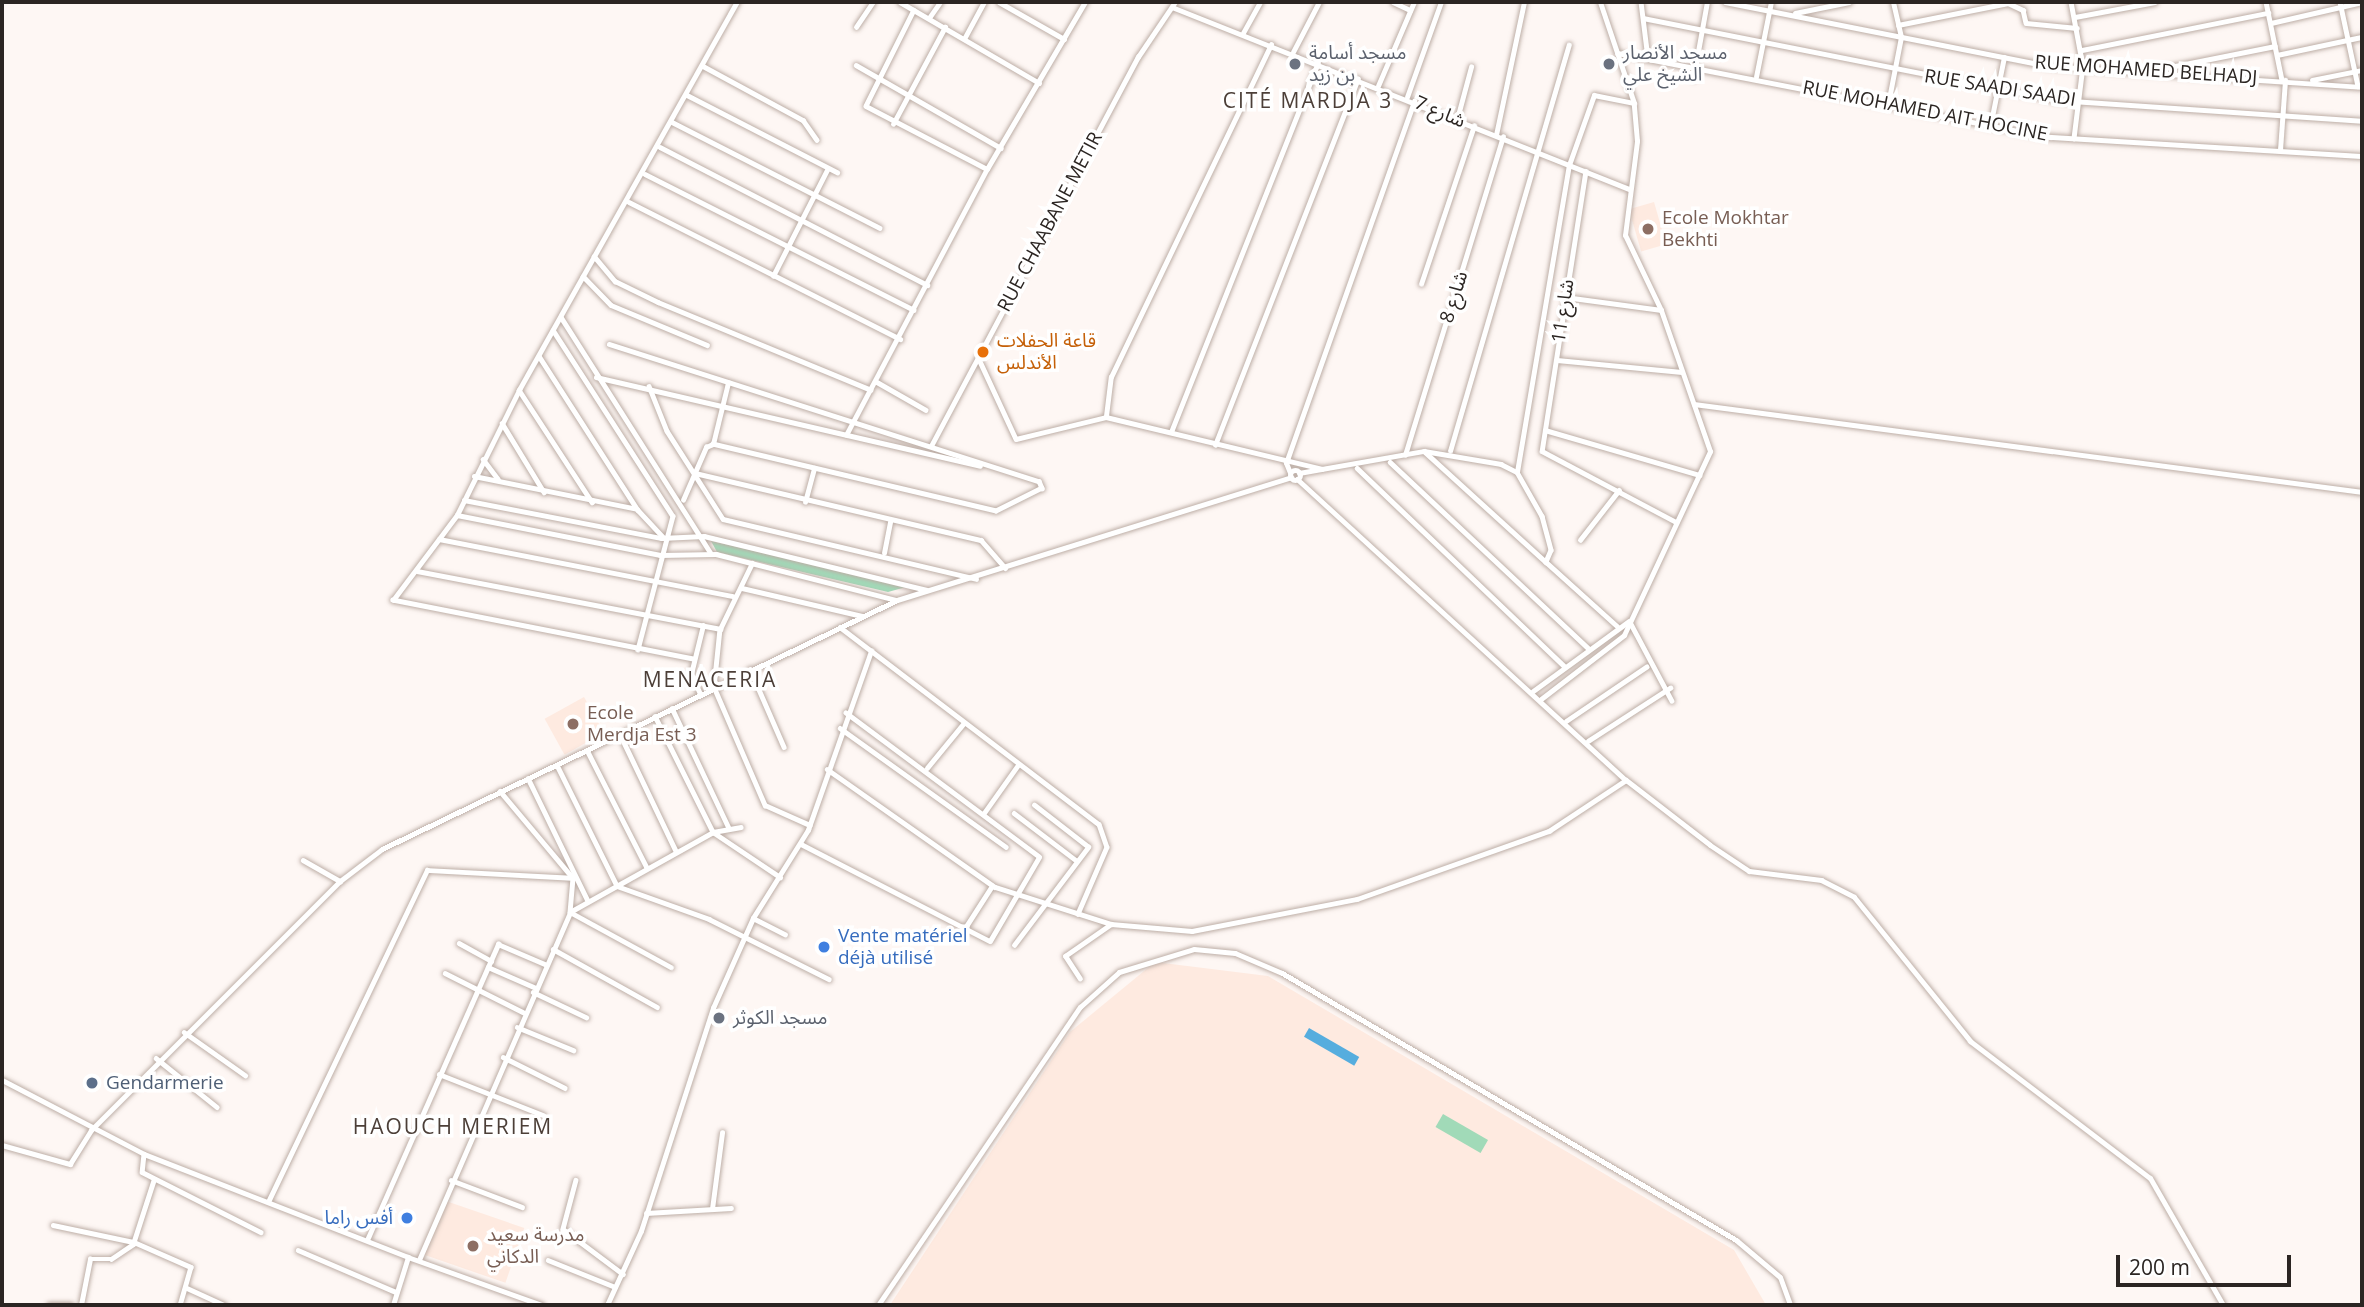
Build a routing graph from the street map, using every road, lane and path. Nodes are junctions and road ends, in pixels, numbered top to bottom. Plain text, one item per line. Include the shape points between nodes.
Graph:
1 (737, 2) edge
2 (873, 2) edge
3 (900, 2) edge
4 (940, 2) edge
5 (984, 2) edge
6 (999, 2) edge
7 (1085, 2) edge
8 (1260, 2) edge
9 (1319, 2) edge
10 (1393, 2) edge
11 (1414, 2) edge
12 (1441, 2) edge
13 (1524, 2) edge
14 (1600, 2) edge
15 (1641, 2) edge
16 (1707, 2) edge
17 (1724, 2) edge
18 (1770, 2) edge
19 (1849, 2) edge
20 (1893, 2) edge
21 (2071, 2) edge
22 (2155, 2) edge
23 (2266, 2) edge
24 (2362, 2) edge
25 (1998, 3) edge
26 (1173, 4) edge
27 (2341, 4) edge
28 (914, 10) junction
29 (1410, 10) junction
30 (1770, 11) junction
31 (1793, 13) junction
32 (2268, 13) junction
33 (2075, 17) junction
34 (929, 19) junction
35 (1643, 19) junction
36 (2271, 23) junction
37 (1898, 25) junction
38 (856, 27) dead end
39 (945, 27) junction
40 (2077, 28) junction
41 (1700, 31) junction
42 (1243, 33) junction
43 (1901, 37) junction
44 (2362, 37) edge
45 (964, 38) junction
46 (1064, 39) junction
47 (2350, 39) junction
48 (1763, 42) junction
49 (1271, 45) junction
50 (1569, 45) dead end
51 (2275, 46) junction
52 (2081, 50) junction
53 (1293, 52) junction
54 (1617, 52) junction
55 (2277, 55) junction
56 (2004, 57) junction
57 (1648, 58) junction
58 (1318, 63) junction
59 (856, 65) dead end
60 (1694, 65) junction
61 (704, 66) junction
62 (2083, 66) junction
63 (1471, 67) dead end
64 (1894, 70) junction
65 (2152, 71) junction
66 (2360, 71) edge
67 (879, 77) junction
68 (1756, 77) junction
69 (1358, 79) junction
70 (1693, 79) dead end
71 (2283, 80) junction
72 (2306, 81) junction
73 (1040, 83) junction
74 (1378, 86) junction
75 (2360, 87) edge
76 (1997, 91) junction
77 (911, 94) junction
78 (687, 95) junction
79 (1407, 97) junction
80 (1414, 101) junction
81 (2080, 101) junction
82 (1634, 103) junction
83 (1888, 104) junction
84 (2282, 115) junction
85 (1457, 119) junction
86 (2362, 121) edge
87 (672, 122) junction
88 (893, 124) junction
89 (1474, 126) junction
90 (1990, 127) junction
91 (1496, 135) junction
92 (1503, 137) junction
93 (2074, 138) junction
94 (817, 139) dead end
95 (660, 147) junction
96 (1001, 148) junction
97 (2280, 150) junction
98 (1538, 151) junction
99 (2362, 156) edge
100 (1569, 165) junction
101 (987, 169) junction
102 (827, 170) junction
103 (1586, 171) junction
104 (837, 172) dead end
105 (645, 174) junction
106 (1629, 188) junction
107 (814, 194) junction
108 (629, 202) junction
109 (801, 221) junction
110 (880, 228) dead end
111 (788, 248) junction
112 (594, 256) junction
113 (583, 276) junction
114 (773, 276) junction
115 (1421, 284) dead end
116 (927, 285) junction
117 (1565, 297) junction
118 (914, 310) junction
119 (1661, 310) junction
120 (560, 317) junction
121 (553, 330) junction
122 (900, 339) junction
123 (609, 344) dead end
124 (707, 345) dead end
125 (539, 356) junction
126 (978, 357) junction
127 (1557, 360) junction
128 (1681, 372) junction
129 (596, 377) junction
130 (877, 382) junction
131 (728, 383) junction
132 (649, 386) junction
133 (519, 390) junction
134 (870, 390) junction
135 (1693, 404) junction
136 (721, 407) junction
137 (926, 410) dead end
138 (1106, 417) junction
139 (854, 421) junction
140 (502, 423) junction
141 (1545, 430) junction
142 (1171, 432) junction
143 (846, 435) junction
144 (713, 444) junction
145 (1215, 445) junction
146 (932, 446) junction
147 (1424, 451) junction
148 (1450, 451) junction
149 (1405, 456) junction
150 (483, 459) junction
151 (1389, 461) junction
152 (1286, 463) junction
153 (1356, 467) junction
154 (814, 468) junction
155 (995, 469) junction
156 (1330, 470) junction
157 (1517, 472) junction
158 (694, 473) junction
159 (1294, 475) junction
160 (1701, 475) junction
161 (474, 476) junction
162 (498, 480) junction
163 (1619, 490) junction
164 (545, 492) junction
165 (2362, 492) edge
166 (464, 500) junction
167 (683, 501) junction
168 (592, 502) junction
169 (805, 502) junction
170 (638, 510) junction
171 (457, 514) junction
172 (890, 521) junction
173 (1676, 522) junction
174 (704, 536) junction
175 (663, 538) junction
176 (439, 539) junction
177 (1580, 540) dead end
178 (711, 553) junction
179 (884, 553) junction
180 (660, 555) junction
181 (1546, 562) junction
182 (752, 563) junction
183 (1005, 569) junction
184 (417, 571) junction
185 (654, 579) junction
186 (976, 579) junction
187 (742, 588) junction
188 (931, 592) junction
189 (733, 596) junction
190 (897, 600) junction
191 (646, 616) junction
192 (862, 616) junction
193 (1629, 621) junction
194 (703, 625) junction
195 (839, 626) junction
196 (1617, 626) junction
197 (720, 629) junction
198 (638, 649) junction
199 (1588, 649) junction
200 (871, 650) junction
201 (693, 659) junction
202 (1564, 666) junction
203 (1646, 667) dead end
204 (750, 669) junction
205 (715, 687) junction
206 (1670, 688) junction
207 (1533, 691) junction
208 (700, 694) junction
209 (1541, 699) junction
210 (1672, 701) dead end
211 (672, 708) junction
212 (846, 713) junction
213 (655, 716) junction
214 (1566, 721) junction
215 (964, 723) junction
216 (840, 728) junction
217 (620, 733) junction
218 (1588, 741) junction
219 (784, 747) dead end
220 (587, 750) junction
221 (557, 765) junction
222 (1018, 765) junction
223 (927, 768) junction
224 (827, 769) junction
225 (528, 778) junction
226 (1626, 780) junction
227 (500, 791) junction
228 (1034, 804) dead end
229 (984, 813) junction
230 (1014, 813) dead end
231 (810, 825) junction
232 (741, 827) dead end
233 (729, 828) junction
234 (713, 832) junction
235 (801, 844) junction
236 (1006, 848) dead end
237 (676, 851) junction
238 (303, 860) dead end
239 (1077, 862) junction
240 (647, 868) junction
241 (780, 877) junction
242 (573, 878) junction
243 (340, 881) junction
244 (617, 886) junction
245 (992, 886) junction
246 (1016, 896) junction
247 (589, 901) junction
248 (1043, 906) junction
249 (570, 912) junction
250 (1078, 914) junction
251 (752, 918) junction
252 (1111, 924) junction
253 (965, 928) junction
254 (785, 934) dead end
255 (744, 937) junction
256 (459, 943) dead end
257 (1014, 945) dead end
258 (553, 949) junction
259 (491, 961) junction
260 (545, 964) junction
261 (488, 967) junction
262 (671, 967) dead end
263 (445, 973) dead end
264 (829, 979) dead end
265 (1080, 979) dead end
266 (535, 990) junction
267 (476, 992) junction
268 (657, 1007) dead end
269 (523, 1012) junction
270 (586, 1017) dead end
271 (517, 1027) junction
272 (184, 1032) junction
273 (573, 1050) dead end
274 (503, 1057) junction
275 (156, 1058) junction
276 (439, 1074) junction
277 (245, 1075) dead end
278 (2, 1080) edge
279 (565, 1088) dead end
280 (489, 1092) junction
281 (217, 1107) dead end
282 (543, 1115) dead end
283 (90, 1129) junction
284 (722, 1133) dead end
285 (2, 1145) edge
286 (144, 1154) junction
287 (154, 1179) junction
288 (451, 1180) junction
289 (576, 1181) dead end
290 (268, 1202) junction
291 (522, 1208) dead end
292 (712, 1209) junction
293 (731, 1209) dead end
294 (646, 1213) junction
295 (53, 1225) dead end
296 (261, 1232) dead end
297 (367, 1240) junction
298 (134, 1242) junction
299 (298, 1250) dead end
300 (408, 1257) junction
301 (548, 1259) dead end
302 (419, 1260) junction
303 (623, 1274) junction
304 (615, 1287) junction
305 (187, 1288) junction
306 (396, 1292) junction
307 (49, 1305) edge
308 (72, 1305) edge
309 (81, 1305) edge
310 (180, 1305) edge
311 (224, 1305) edge
312 (393, 1305) edge
313 (542, 1305) edge
314 (607, 1305) edge
315 (878, 1305) edge
316 (1790, 1305) edge
317 (2223, 1305) edge

1 - 61 street
2 - 38 street
3 - 28 street
4 - 34 street
5 - 45 street
6 - 46 street
7 - 46 street
8 - 42 street
9 - 53 street
10 - 29 street
11 - 29 street
12 - 79 street
13 - 91 street
14 - 54 street
15 - 35 street
16 - 41 street
17 - 30 street, RUE MOHAMED BELHADJ
18 - 30 street
19 - 31 street
20 - 37 street
21 - 33 street
22 - 33 street
23 - 32 street
24 - 27 street
25 - 37 street
25 - 40 street via 2023,10 2026,23
26 - 42 street, شارع 7
26 - 126 street, RUE CHAABANE METIR via 1138,57
27 - 36 street
27 - 47 street
28 - 34 street
28 - 67 street
29 - 74 street
30 - 31 street, RUE MOHAMED BELHADJ
30 - 48 street
31 - 43 street, RUE MOHAMED BELHADJ
32 - 36 street
32 - 52 street
33 - 40 street
34 - 39 street
35 - 41 street, RUE SAADI SAADI
35 - 57 street
36 - 51 street
37 - 43 street
39 - 45 street
39 - 77 street
40 - 52 street
41 - 48 street, RUE SAADI SAADI
41 - 60 street
42 - 49 street, شارع 7
43 - 56 street, RUE MOHAMED BELHADJ
43 - 64 street
44 - 47 street
45 - 73 street
46 - 73 street
47 - 55 street
47 - 66 street
48 - 64 street, RUE SAADI SAADI
48 - 68 street
49 - 53 street, شارع 7
49 - 138 street via 1111,377
50 - 98 street
51 - 55 street
51 - 65 street
52 - 62 street
53 - 58 street, شارع 7
54 - 57 street, RUE MOHAMED AIT HOCINE
54 - 82 street
55 - 71 street
56 - 62 street, RUE MOHAMED BELHADJ
56 - 76 street
57 - 60 street, RUE MOHAMED AIT HOCINE
58 - 69 street, شارع 7
58 - 142 street
59 - 67 street
60 - 68 street, RUE MOHAMED AIT HOCINE
60 - 70 street
61 - 78 street
61 - 94 street via 803,120
62 - 65 street, RUE MOHAMED BELHADJ
62 - 81 street
63 - 85 street
64 - 76 street, RUE SAADI SAADI
64 - 83 street
65 - 71 street, RUE MOHAMED BELHADJ
66 - 72 street
66 - 75 street
67 - 77 street
67 - 88 street via 866,106
68 - 83 street, RUE MOHAMED AIT HOCINE
69 - 74 street, شارع 7
69 - 145 street
71 - 72 street, RUE MOHAMED BELHADJ
71 - 84 street
72 - 75 street, RUE MOHAMED BELHADJ
73 - 96 street
74 - 79 street, شارع 7
76 - 81 street, RUE SAADI SAADI
76 - 90 street
77 - 88 street
77 - 96 street
78 - 87 street
78 - 102 street
79 - 80 street, شارع 7
80 - 85 street, شارع 7
80 - 152 street
81 - 84 street, RUE SAADI SAADI
81 - 93 street
82 - 100 street via 1594,94
82 - 106 street
83 - 90 street, RUE MOHAMED AIT HOCINE
84 - 86 street, RUE SAADI SAADI
84 - 97 street
85 - 89 street, شارع 7
87 - 95 street
87 - 107 street
88 - 101 street
89 - 91 street, شارع 7
89 - 115 street
90 - 93 street, RUE MOHAMED AIT HOCINE
91 - 92 street, شارع 7
92 - 98 street, شارع 7
92 - 149 street, شارع 8
93 - 97 street, RUE MOHAMED AIT HOCINE
95 - 105 street
95 - 109 street
96 - 101 street
97 - 99 street, RUE MOHAMED AIT HOCINE
98 - 100 street, شارع 7
98 - 148 street
100 - 103 street, شارع 7
100 - 157 street
101 - 116 street
102 - 104 street
102 - 107 street
103 - 106 street, شارع 7
103 - 117 street, شارع 11
105 - 108 street
105 - 111 street
106 - 119 street via 1625,235
107 - 109 street
107 - 110 street
108 - 112 street
108 - 114 street
109 - 111 street
109 - 116 street
111 - 114 street
111 - 118 street
112 - 113 street
112 - 134 street via 615,281 658,302
113 - 120 street
113 - 124 street via 611,305
114 - 122 street
116 - 118 street
117 - 119 street
117 - 127 street, شارع 11
118 - 122 street
119 - 128 street
120 - 121 street
120 - 129 street
121 - 125 street
121 - 175 street via 673,516
122 - 130 street
123 - 131 street
125 - 133 street
125 - 170 street
126 - 138 street via 1016,439
126 - 146 street, RUE CHAABANE METIR
127 - 128 street
127 - 141 street, شارع 11
128 - 135 street
129 - 132 street
129 - 167 street
130 - 134 street
130 - 137 street
131 - 136 street
131 - 139 street
132 - 136 street
132 - 158 street via 667,431
133 - 140 street
133 - 168 street
134 - 139 street
135 - 160 street via 1710,450
135 - 165 street
136 - 143 street
136 - 144 street
138 - 142 street
139 - 143 street
139 - 146 street
140 - 150 street
140 - 164 street
141 - 160 street
141 - 163 street, شارع 11 via 1542,451
142 - 145 street
143 - 155 street
144 - 154 street
144 - 158 street
145 - 152 street
146 - 155 street
147 - 148 street
147 - 149 street
147 - 181 street
148 - 157 street
149 - 151 street
150 - 161 street
150 - 162 street
151 - 153 street
151 - 199 street
152 - 156 street
152 - 159 street
153 - 156 street
153 - 202 street
154 - 155 street via 996,511 1042,488 1039,481
154 - 169 street
156 - 159 street
157 - 181 street via 1542,516 1551,550
158 - 167 street
158 - 169 street
158 - 179 street via 723,519
159 - 183 street
159 - 207 street
160 - 173 street
161 - 162 street
161 - 166 street
162 - 164 street
163 - 173 street
163 - 177 street
164 - 168 street
166 - 171 street
166 - 175 street
167 - 174 street
168 - 170 street
169 - 172 street
170 - 175 street
171 - 176 street
171 - 180 street
172 - 179 street
172 - 183 street via 981,540
173 - 193 street
174 - 175 street
174 - 178 street
174 - 188 street
175 - 180 street
176 - 184 street
176 - 185 street
178 - 180 street
178 - 182 street
179 - 186 street
180 - 185 street
181 - 196 street
182 - 187 street
182 - 190 street
183 - 186 street
184 - 191 street
184 - 198 street via 393,600
185 - 189 street
185 - 191 street
186 - 188 street
187 - 189 street
187 - 192 street
188 - 190 street
189 - 197 street
190 - 192 street
191 - 194 street
191 - 198 street
192 - 195 street
193 - 196 street
193 - 206 street
193 - 209 street via 1620,640
194 - 197 street
194 - 201 street
195 - 200 street
195 - 204 street
196 - 199 street
197 - 205 street
198 - 201 street
199 - 202 street
200 - 212 street
200 - 215 street
201 - 208 street
202 - 207 street
203 - 214 street
204 - 205 street
204 - 219 street
205 - 208 street
205 - 231 street via 765,805
206 - 210 street
206 - 218 street
207 - 209 street
208 - 211 street
209 - 214 street
211 - 213 street
211 - 233 street
212 - 216 street
212 - 223 street
213 - 217 street
213 - 234 street
214 - 218 street
215 - 222 street
215 - 223 street
216 - 224 street
216 - 236 street
217 - 220 street
217 - 237 street
218 - 226 street
220 - 221 street
220 - 240 street
221 - 225 street
221 - 244 street
222 - 229 street
222 - 250 street via 1105,833 1104,856
223 - 229 street
224 - 231 street
224 - 245 street
225 - 227 street
225 - 247 street
226 - 252 street via 1549,831 1357,899 1222,929
226 - 317 street via 1749,871 1821,880 1854,897 1970,1041 2150,1178
227 - 242 street
227 - 243 street via 374,854
228 - 239 street via 1088,847
229 - 246 street via 1039,857
230 - 239 street
231 - 235 street
232 - 233 street
233 - 234 street
234 - 237 street
234 - 241 street
235 - 241 street
235 - 253 street
237 - 240 street
238 - 243 street
239 - 248 street
240 - 244 street
241 - 251 street
242 - 249 street
242 - 290 street via 427,870
243 - 272 street
244 - 247 street
244 - 255 street
245 - 246 street
245 - 253 street
246 - 248 street
246 - 253 street via 990,941
247 - 249 street
248 - 250 street
248 - 257 street
249 - 258 street
249 - 262 street
250 - 252 street
251 - 254 street
251 - 255 street
252 - 265 street via 1065,956
255 - 264 street
255 - 294 street via 713,1008
256 - 259 street
258 - 260 street
258 - 268 street
259 - 260 street via 500,942
259 - 261 street
260 - 266 street
261 - 266 street
261 - 267 street
263 - 267 street
266 - 269 street
266 - 270 street
267 - 269 street
267 - 276 street
269 - 271 street
271 - 273 street
271 - 274 street
272 - 275 street
272 - 277 street
274 - 279 street
274 - 280 street
275 - 281 street
275 - 283 street
276 - 280 street
276 - 297 street
278 - 283 street
280 - 282 street
280 - 288 street
283 - 285 street via 70,1164
283 - 286 street
284 - 292 street
286 - 287 street via 139,1169
286 - 290 street
287 - 296 street
287 - 298 street
288 - 291 street
288 - 302 street
289 - 303 street via 564,1231
290 - 297 street
292 - 293 street
292 - 294 street
294 - 303 street
295 - 298 street
297 - 300 street
298 - 305 street via 192,1268
298 - 309 street via 111,1259 92,1256
299 - 306 street
300 - 302 street
300 - 306 street
301 - 304 street
302 - 313 street
303 - 304 street
304 - 314 street
305 - 310 street
305 - 311 street
306 - 312 street
307 - 308 street
315 - 316 street via 1080,1007 1119,972 1194,949 1235,953 1282,972 1736,1240 1769,1263

